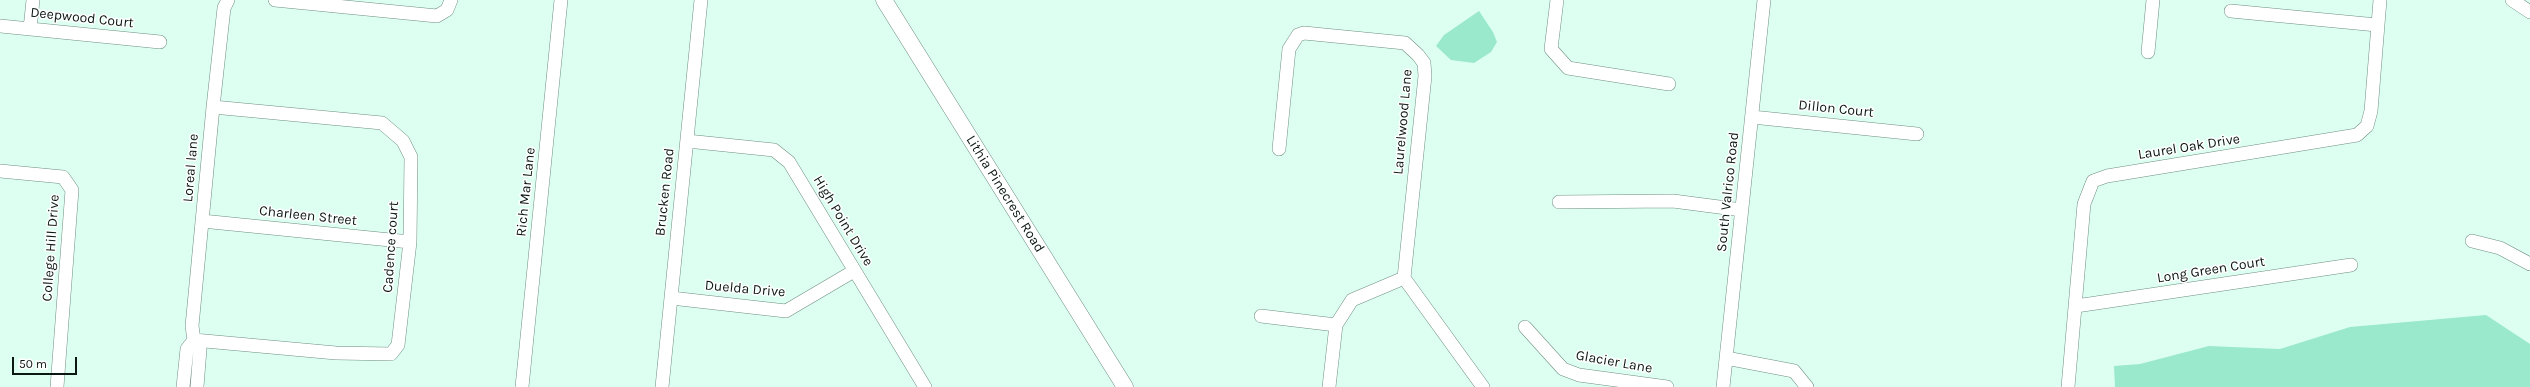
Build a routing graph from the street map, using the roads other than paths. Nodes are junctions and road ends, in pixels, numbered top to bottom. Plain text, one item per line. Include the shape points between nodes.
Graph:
1 (33, 0) edge
2 (228, 0) edge
3 (275, 0) edge
4 (451, 0) edge
5 (561, 0) edge
6 (701, 0) edge
7 (884, 0) edge
8 (1557, 0) edge
9 (1764, 0) edge
10 (2153, 0) edge
11 (2380, 0) edge
12 (2512, 0) edge
13 (2231, 11) dead end
14 (2530, 12) edge
15 (2377, 25) junction
16 (0, 26) edge
17 (30, 29) junction
18 (160, 42) dead end
19 (2148, 52) dead end
20 (1669, 84) dead end
21 (213, 107) junction
22 (1752, 117) junction
23 (1917, 134) dead end
24 (687, 141) junction
25 (1279, 149) dead end
26 (0, 171) edge
27 (1559, 202) dead end
28 (1742, 210) junction
29 (202, 221) junction
30 (2472, 241) dead end
31 (410, 242) junction
32 (2530, 264) edge
33 (2351, 265) dead end
34 (854, 271) junction
35 (1404, 278) junction
36 (671, 298) junction
37 (2076, 306) junction
38 (1261, 316) dead end
39 (1336, 325) junction
40 (1525, 327) dead end
41 (194, 340) junction
42 (1726, 358) junction
43 (191, 371) junction
44 (57, 387) edge
45 (183, 387) edge
46 (197, 387) edge
47 (522, 387) edge
48 (662, 387) edge
49 (925, 387) edge
50 (1125, 387) edge
51 (1329, 387) edge
52 (1483, 387) edge
53 (1667, 387) edge
54 (1723, 387) edge
55 (1807, 387) edge
56 (2068, 387) edge

1 - 17 street
2 - 21 street, Loreal lane via 224,8
3 - 4 street via 437,16 447,10
5 - 47 street, Rich Mar Lane
6 - 24 street, Brucken Road
7 - 50 main road, Lithia Pinecrest Road
8 - 20 street via 1552,50 1568,68
9 - 22 street, South Valrico Road
10 - 19 street
11 - 15 street, Laurel Oak Drive
12 - 14 street
13 - 15 street
15 - 37 street, Laurel Oak Drive via 2371,111 2367,126 2357,135 2107,176 2093,181 2084,204
16 - 17 street, Deepwood Court
17 - 18 street, Deepwood Court
21 - 29 street, Loreal lane
21 - 31 street, Cadence court via 382,123 403,141 411,157
22 - 23 street, Dillon Court
22 - 28 street, South Valrico Road
24 - 34 street, High Point Drive via 774,150 789,162
24 - 36 street, Brucken Road
25 - 35 street, Laurelwood Lane via 1289,49 1298,36 1304,33 1405,43 1414,50 1424,63 1425,76
26 - 44 street, College Hill Drive via 63,177 72,190
27 - 28 street via 1674,201
28 - 42 street, South Valrico Road
29 - 31 street, Charleen Street
29 - 41 street, Loreal lane via 192,326
30 - 32 street via 2500,248
31 - 41 street, Cadence court via 398,345 392,354 336,354
33 - 37 street, Long Green Court
34 - 36 street, Duelda Drive via 786,311
34 - 49 street, High Point Drive
35 - 39 street via 1352,300
35 - 52 street
36 - 48 street, Brucken Road
37 - 56 street, Laurel Oak Drive
38 - 39 street
39 - 51 street
40 - 53 street, Glacier Lane via 1563,369 1579,375
41 - 43 street, Loreal lane via 187,349
42 - 54 street, South Valrico Road
42 - 55 street via 1794,371
43 - 45 street, Loreal lane
43 - 46 street, Loreal lane

